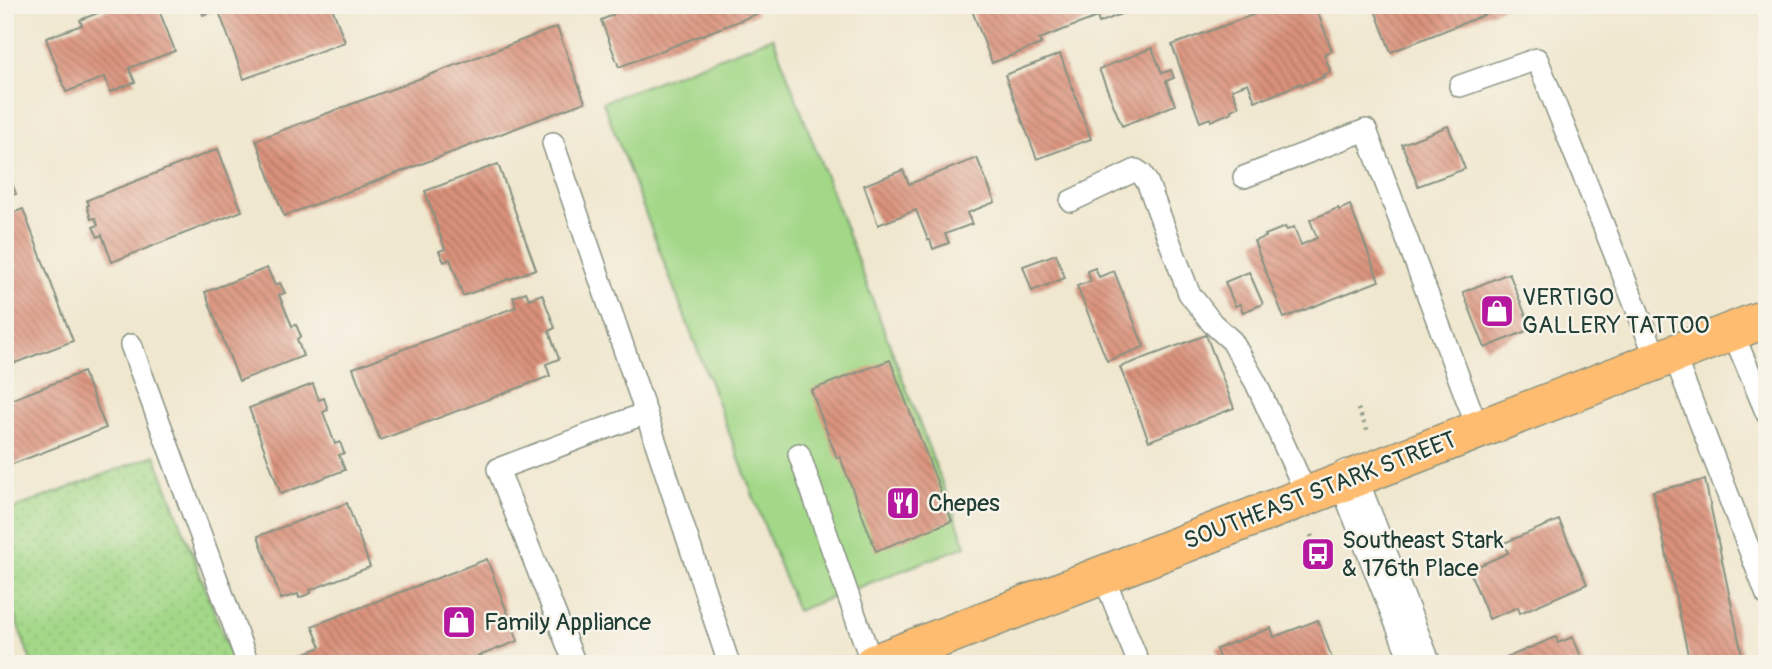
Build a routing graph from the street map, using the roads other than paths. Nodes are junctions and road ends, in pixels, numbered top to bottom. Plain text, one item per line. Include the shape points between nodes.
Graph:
1 (1460, 86) dead end
2 (552, 143) dead end
3 (1244, 177) dead end
4 (1072, 201) dead end
5 (1749, 324) edge
6 (131, 345) dead end
7 (1665, 357) junction
8 (646, 413) junction
9 (1767, 414) edge
10 (1478, 429) junction
11 (799, 454) dead end
12 (1348, 479) junction
13 (1307, 495) junction
14 (1103, 575) junction
15 (1767, 596) edge
16 (248, 664) edge
17 (575, 664) edge
18 (729, 664) edge
19 (872, 664) edge
20 (1139, 664) edge
21 (1421, 664) edge

1 - 7 lane via 1537,59
2 - 8 lane
3 - 10 lane via 1366,130
4 - 13 lane via 1136,170 1142,174 1189,293 1232,341
5 - 7 main road, SOUTHEAST STARK STREET
5 - 9 lane
6 - 16 lane
7 - 10 main road, SOUTHEAST STARK STREET
7 - 15 lane
8 - 17 lane via 498,469
8 - 18 lane
10 - 12 main road, SOUTHEAST STARK STREET
11 - 19 lane
12 - 13 main road, SOUTHEAST STARK STREET
12 - 21 street
13 - 14 main road, SOUTHEAST STARK STREET
14 - 19 main road, SOUTHEAST STARK STREET
14 - 20 lane

